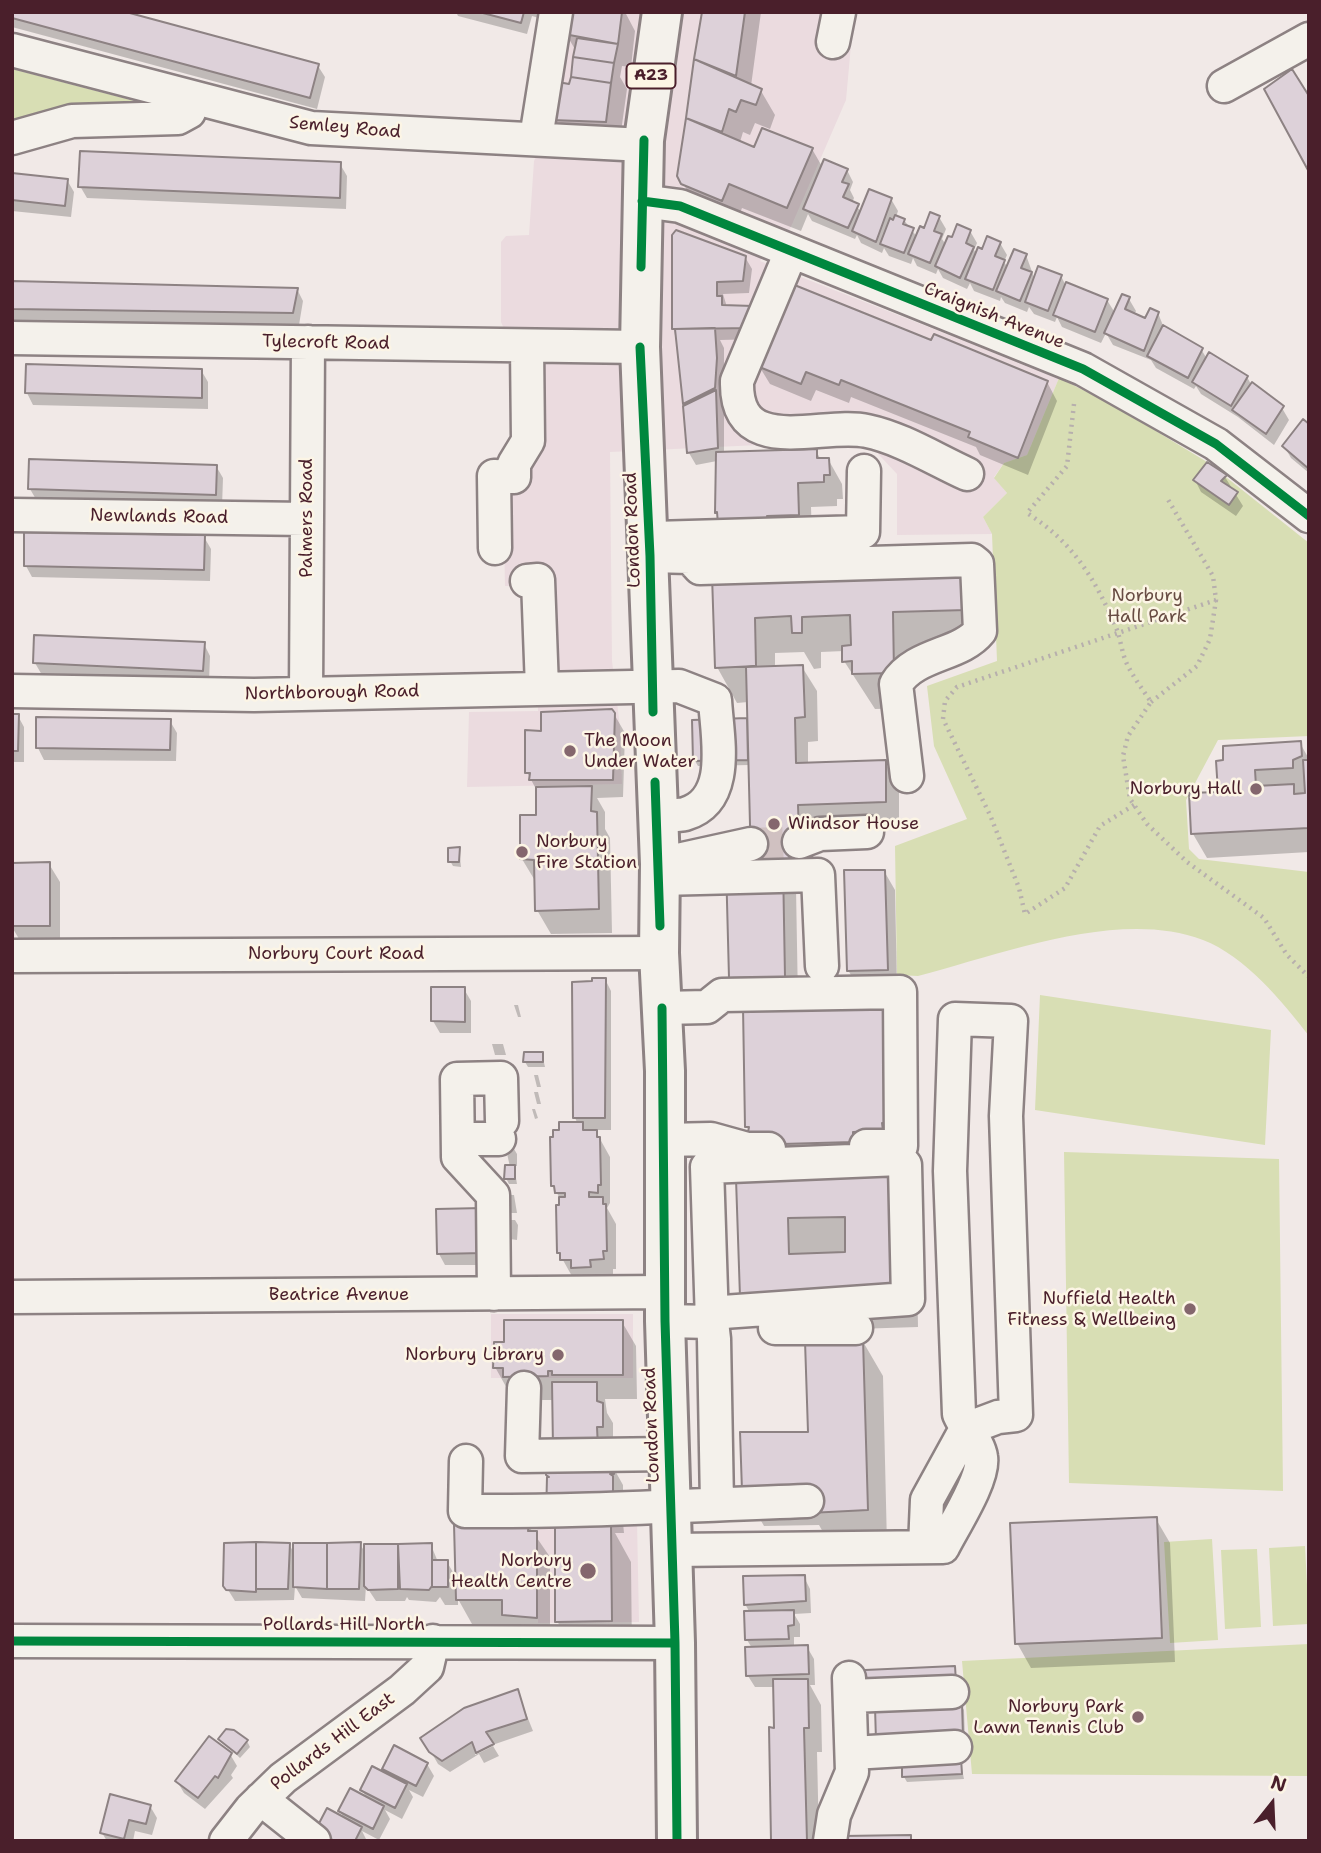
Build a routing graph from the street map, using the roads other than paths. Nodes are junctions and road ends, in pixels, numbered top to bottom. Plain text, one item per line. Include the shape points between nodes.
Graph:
1 (556, 12) edge
2 (662, 12) edge
3 (1303, 12) edge
4 (1309, 22) edge
5 (1309, 39) edge
6 (12, 50) edge
7 (1224, 86) dead end
8 (194, 99) junction
9 (12, 138) edge
10 (536, 138) junction
11 (644, 145) junction
12 (642, 201) junction
13 (791, 252) junction
14 (12, 338) edge
15 (308, 342) junction
16 (527, 346) junction
17 (640, 347) junction
18 (864, 471) dead end
19 (967, 474) dead end
20 (12, 515) edge
21 (1309, 516) edge
22 (307, 519) junction
23 (650, 547) junction
24 (495, 548) dead end
25 (527, 581) dead end
26 (653, 685) junction
27 (542, 688) junction
28 (12, 691) edge
29 (306, 695) junction
30 (907, 776) dead end
31 (657, 816) junction
32 (867, 832) dead end
33 (799, 842) tunnel mouth
34 (751, 844) tunnel mouth
35 (660, 871) junction
36 (659, 953) junction
37 (12, 956) edge
38 (822, 967) dead end
39 (662, 1009) junction
40 (458, 1139) junction
41 (665, 1140) junction
42 (494, 1294) junction
43 (12, 1297) edge
44 (665, 1307) junction
45 (712, 1322) junction
46 (856, 1328) dead end
47 (524, 1388) dead end
48 (966, 1429) junction
49 (668, 1454) junction
50 (466, 1461) dead end
51 (807, 1501) dead end
52 (717, 1504) junction
53 (670, 1505) junction
54 (672, 1550) junction
55 (12, 1641) edge
56 (433, 1641) junction
57 (675, 1643) junction
58 (952, 1692) dead end
59 (955, 1747) dead end
60 (852, 1753) junction
61 (261, 1799) junction
62 (226, 1841) edge
63 (314, 1841) edge
64 (677, 1841) edge
65 (830, 1841) edge

1 - 10 street
2 - 11 highway, London Road / A23
3 - 4 street
5 - 7 street
6 - 8 street, Semley Road
8 - 9 street via 189,112 178,118 72,121
8 - 10 street, Semley Road via 311,128
10 - 11 street, Semley Road
11 - 12 highway, London Road / A23
12 - 13 street, Craignish Avenue via 680,206
12 - 17 highway, London Road / A23
13 - 19 street via 737,381 745,414 777,434 868,431
13 - 21 street, Craignish Avenue via 1083,369 1208,438
14 - 15 street, Tylecroft Road
15 - 16 street, Tylecroft Road
15 - 22 street, Palmers Road
16 - 17 street, Tylecroft Road
16 - 24 street via 528,441 514,464 514,477 494,476
17 - 23 highway, London Road / A23
18 - 23 street via 863,532
20 - 22 street, Newlands Road
22 - 29 street, Palmers Road
23 - 26 highway, London Road / A23
23 - 30 street via 690,557 700,568 971,560 977,564 980,631 902,673 896,684
25 - 27 street via 538,580
26 - 27 street, Northborough Road
26 - 31 highway, London Road / A23
26 - 31 street, Northborough Road via 679,686 715,700 718,777 704,802 692,810
27 - 29 street, Northborough Road
28 - 29 street, Northborough Road
31 - 35 highway, London Road / A23
32 - 33 street via 820,834
34 - 35 street
35 - 36 highway, London Road / A23
35 - 38 street via 818,875
36 - 37 street, Norbury Court Road
36 - 39 highway, London Road / A23
39 - 41 highway, London Road / A23
39 - 41 street via 707,1007 722,995 900,992 901,1146 747,1149 711,1139
40 - 40 street via 457,1079 501,1078 500,1130
40 - 42 street via 458,1157 493,1195
41 - 44 highway, London Road / A23
42 - 43 street, Beatrice Avenue
42 - 44 street, Beatrice Avenue
44 - 45 street, Beatrice Avenue
44 - 49 highway, London Road / A23
45 - 45 street via 707,1167 900,1159 905,1165 908,1299 723,1312
45 - 46 street via 739,1328
45 - 52 street
47 - 49 street via 522,1456
48 - 48 street via 959,1414 950,1171 955,1018 1011,1021 1006,1116 1016,1415
48 - 54 street via 981,1454 980,1471 943,1547
49 - 53 highway, London Road / A23
50 - 53 street via 465,1511
51 - 52 street
52 - 53 street
53 - 54 highway, London Road / A23
54 - 57 highway, London Road / A23
55 - 56 street, Pollards Hill North
56 - 57 street, Pollards Hill North
56 - 61 street, Pollards Hill East via 429,1662 419,1675 307,1758
57 - 64 highway, London Road / A23
58 - 60 street via 850,1687
59 - 60 street
60 - 65 street via 852,1772 834,1815
61 - 62 street, Pollards Hill East
61 - 63 street

